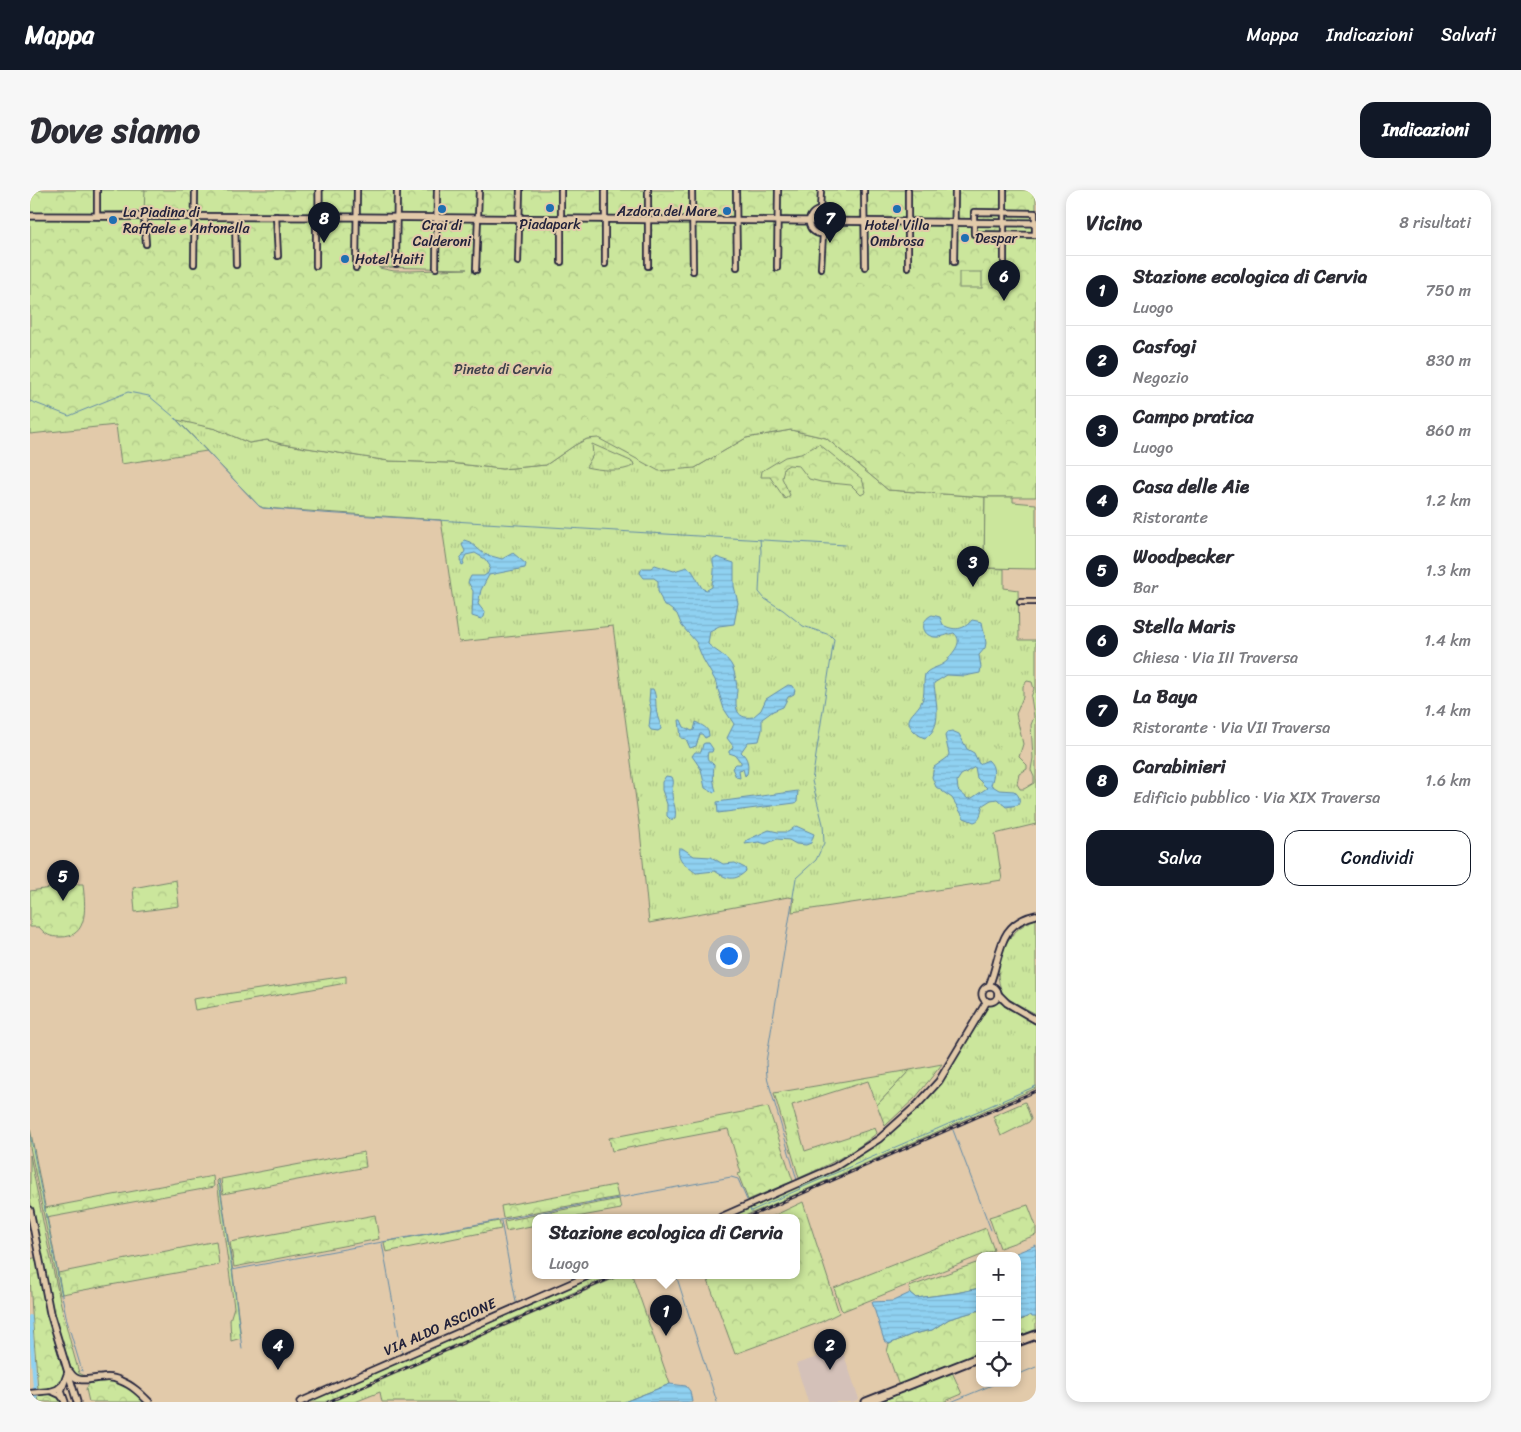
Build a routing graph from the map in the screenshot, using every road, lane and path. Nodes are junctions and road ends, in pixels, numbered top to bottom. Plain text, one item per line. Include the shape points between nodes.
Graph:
1 (97, 190) edge
2 (195, 190) edge
3 (319, 190) edge
4 (357, 190) edge
5 (397, 190) edge
6 (437, 190) edge
7 (479, 190) edge
8 (520, 190) edge
9 (560, 190) edge
10 (605, 190) edge
11 (648, 190) edge
12 (692, 190) edge
13 (736, 190) edge
14 (778, 190) edge
15 (821, 190) edge
16 (864, 190) edge
17 (908, 190) edge
18 (955, 190) edge
19 (1004, 190) edge
20 (820, 210) junction
21 (1004, 212) junction
22 (30, 216) edge
23 (97, 216) junction
24 (276, 216) junction
25 (144, 217) junction
26 (195, 217) junction
27 (235, 217) junction
28 (318, 217) junction
29 (357, 217) junction
30 (396, 218) junction
31 (436, 218) junction
32 (478, 219) junction
33 (519, 219) junction
34 (561, 220) junction
35 (604, 220) junction
36 (648, 220) junction
37 (691, 220) junction
38 (735, 220) junction
39 (777, 221) junction
40 (809, 222) junction
41 (832, 222) junction
42 (864, 222) junction
43 (908, 222) junction
44 (955, 222) junction
45 (974, 222) junction
46 (1004, 222) junction
47 (1035, 223) edge
48 (823, 234) junction
49 (1004, 234) junction
50 (146, 244) dead end
51 (278, 256) dead end
52 (518, 262) dead end
53 (561, 262) dead end
54 (954, 262) dead end
55 (194, 264) dead end
56 (396, 264) dead end
57 (605, 264) dead end
58 (236, 265) dead end
59 (316, 266) dead end
60 (648, 266) dead end
61 (737, 267) dead end
62 (865, 267) dead end
63 (908, 267) dead end
64 (356, 268) dead end
65 (436, 268) dead end
66 (777, 268) dead end
67 (822, 268) dead end
68 (476, 270) dead end
69 (693, 271) dead end
70 (1004, 272) dead end
71 (1020, 602) dead end
72 (1036, 602) edge
73 (1036, 915) edge
74 (995, 965) junction
75 (989, 986) junction
76 (997, 991) junction
77 (985, 999) junction
78 (995, 1000) junction
79 (1007, 1003) junction
80 (1036, 1020) edge
81 (30, 1210) edge
82 (728, 1214) edge
83 (581, 1279) edge
84 (1036, 1335) edge
85 (1021, 1341) edge
86 (64, 1359) junction
87 (976, 1359) edge
88 (68, 1372) junction
89 (86, 1380) junction
90 (56, 1391) junction
91 (74, 1392) junction
92 (30, 1393) edge
93 (64, 1400) edge
94 (77, 1401) edge
95 (149, 1402) edge
96 (300, 1402) edge
97 (866, 1402) edge

1 - 23 street
2 - 26 street
3 - 28 street
4 - 29 street
5 - 30 street
6 - 31 street
7 - 32 street
8 - 33 street
9 - 34 street
10 - 35 street
11 - 36 street
12 - 37 street
13 - 38 street
14 - 39 street
15 - 20 street
16 - 42 street
17 - 43 street
18 - 44 street
19 - 21 street
20 - 40 street via 811,215
20 - 41 street via 828,212
21 - 45 street via 974,212
21 - 46 street
21 - 47 street via 1035,213
22 - 23 street
23 - 25 street
24 - 27 street
24 - 28 street
24 - 51 street
25 - 26 street
25 - 50 street
26 - 27 street
26 - 55 street
27 - 58 street
28 - 29 street
28 - 59 street
29 - 30 street
29 - 64 street
30 - 31 street
30 - 56 street
31 - 32 street
31 - 65 street
32 - 33 street
32 - 68 street
33 - 34 street
33 - 52 street
34 - 35 street
34 - 53 street
35 - 36 street
35 - 57 street
36 - 37 street
36 - 60 street
37 - 38 street
37 - 69 street
38 - 39 street
38 - 61 street
39 - 40 street
39 - 66 street
40 - 41 street
40 - 48 street via 813,231
41 - 42 street
41 - 48 street via 830,229
42 - 43 street
42 - 62 street
43 - 44 street
43 - 63 street
44 - 45 street
44 - 54 street
45 - 46 street
45 - 49 street via 974,234
46 - 47 street
46 - 49 street
47 - 49 street via 1035,235
48 - 67 street
49 - 70 street
71 - 72 street
73 - 74 street via 1022,918 1009,929
74 - 75 street
74 - 76 street
75 - 76 street
75 - 77 street via 983,990
76 - 78 street
76 - 79 street
77 - 78 street
77 - 82 street via 939,1081 879,1139 835,1167
78 - 79 street
79 - 80 street
81 - 86 street via 50,1313
83 - 96 street, VIA ALDO ASCIONE
84 - 85 main road
86 - 88 street
86 - 89 street via 74,1377
87 - 97 main road
88 - 90 street
88 - 91 street
89 - 94 street via 78,1388
89 - 95 street via 103,1377 122,1381
90 - 91 street via 68,1388
90 - 92 street
90 - 93 street
91 - 94 street

